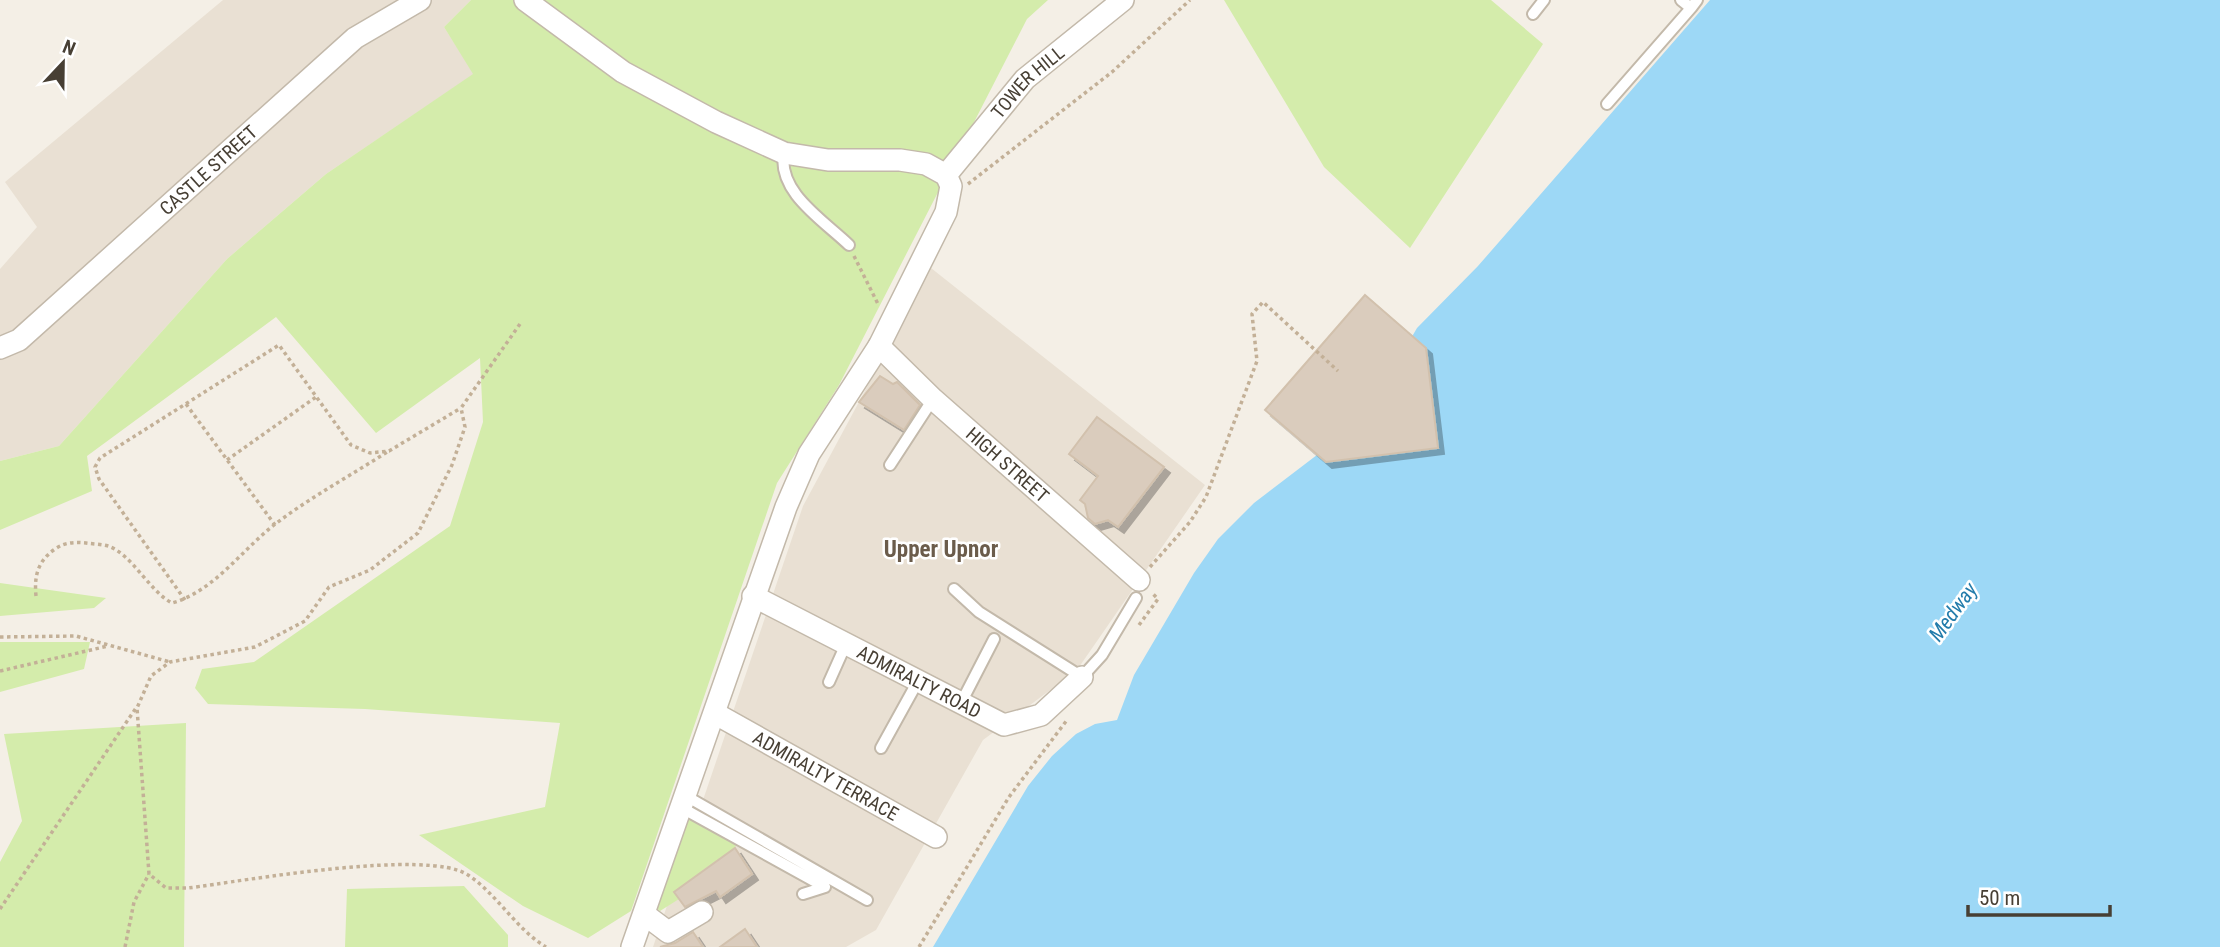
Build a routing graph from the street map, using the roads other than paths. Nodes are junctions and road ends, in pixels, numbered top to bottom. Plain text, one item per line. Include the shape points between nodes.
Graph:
1 (420, 0) edge
2 (525, 0) edge
3 (1123, 0) edge
4 (1544, 0) edge
5 (1690, 3) edge
6 (1533, 14) dead end
7 (1607, 104) dead end
8 (784, 153) junction
9 (946, 175) junction
10 (849, 245) road end
11 (879, 346) junction
12 (0, 348) edge
13 (933, 399) junction
14 (890, 465) dead end
15 (954, 589) dead end
16 (1138, 589) joint
17 (753, 596) junction
18 (994, 639) dead end
19 (846, 644) junction
20 (1082, 677) junction
21 (918, 681) junction
22 (829, 682) dead end
23 (961, 703) junction
24 (716, 714) junction
25 (881, 748) dead end
26 (684, 802) junction
27 (936, 837) dead end
28 (803, 894) dead end
29 (867, 900) dead end
30 (702, 912) dead end
31 (644, 914) junction
32 (632, 947) edge

1 - 12 street, CASTLE STREET via 355,38 19,340
2 - 8 street via 623,72
3 - 9 street, TOWER HILL via 1025,79
4 - 6 lane
5 - 7 lane
8 - 9 street via 828,160 900,160 926,164
8 - 10 lane via 781,168 790,188
9 - 11 street via 951,186 946,212
11 - 13 street, HIGH STREET
11 - 17 street via 809,454
13 - 14 lane
13 - 16 street, HIGH STREET
15 - 20 lane via 979,612
16 - 20 lane via 1102,655
17 - 19 street, ADMIRALTY ROAD
17 - 24 street
18 - 23 lane
19 - 21 street, ADMIRALTY ROAD
19 - 22 lane
20 - 23 street, ADMIRALTY ROAD via 1041,715 1004,724
21 - 23 street, ADMIRALTY ROAD
21 - 25 lane
24 - 26 street
24 - 27 street, ADMIRALTY TERRACE
26 - 28 lane via 825,887
26 - 29 lane
26 - 31 street
30 - 31 street via 668,932
31 - 32 street

